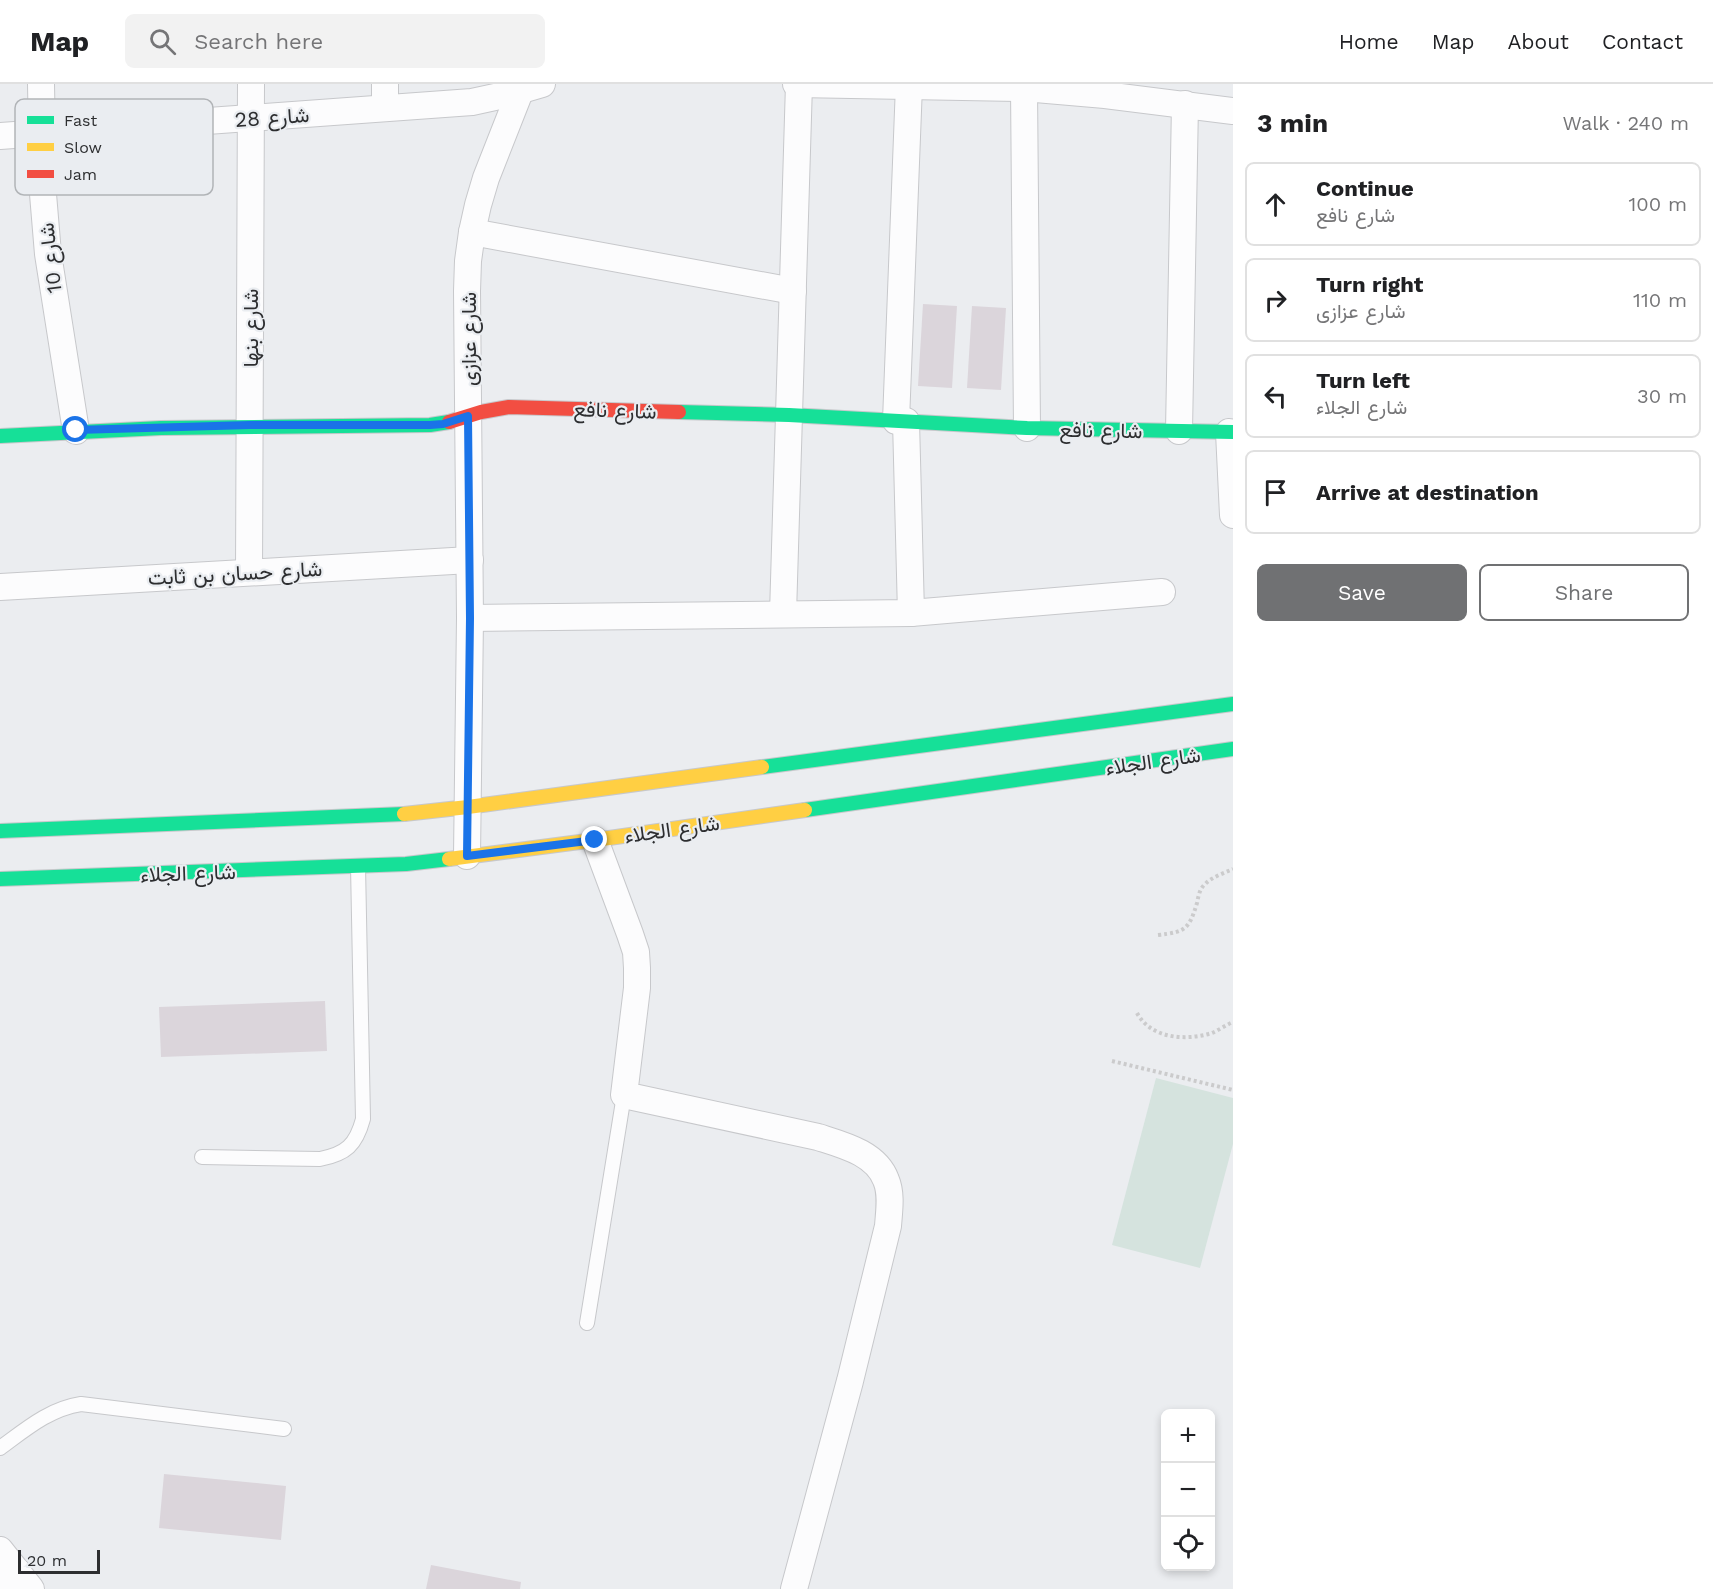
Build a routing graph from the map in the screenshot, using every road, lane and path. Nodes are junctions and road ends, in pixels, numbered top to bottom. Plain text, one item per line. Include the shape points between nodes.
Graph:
1 (251, 84) edge
2 (797, 84) edge
3 (909, 85) edge
4 (528, 86) edge
5 (1024, 88) junction
6 (385, 96) edge
7 (1185, 104) junction
8 (1233, 111) edge
9 (251, 118) junction
10 (213, 121) edge
11 (15, 135) edge
12 (0, 136) edge
13 (43, 195) edge
14 (472, 232) junction
15 (793, 291) junction
16 (789, 415) junction
17 (468, 416) junction
18 (901, 421) junction
19 (250, 425) junction
20 (1027, 428) junction
21 (76, 430) junction
22 (1179, 431) junction
23 (1231, 432) edge
24 (0, 436) edge
25 (1233, 515) edge
26 (470, 560) junction
27 (249, 572) junction
28 (0, 587) edge
29 (1162, 592) dead end
30 (911, 613) junction
31 (783, 614) junction
32 (470, 618) junction
33 (1233, 704) edge
34 (1233, 749) edge
35 (468, 807) junction
36 (0, 831) edge
37 (595, 840) junction
38 (467, 856) junction
39 (358, 866) junction
40 (1233, 869) edge
41 (0, 879) edge
42 (1158, 935) dead end
43 (1137, 1013) dead end
44 (1233, 1022) edge
45 (1112, 1061) dead end
46 (1233, 1090) edge
47 (624, 1095) junction
48 (202, 1157) dead end
49 (586, 1323) dead end
50 (284, 1429) dead end
51 (0, 1448) edge
52 (0, 1550) edge
53 (16, 1582) edge
54 (794, 1589) edge

1 - 9 street, شارع بنها
2 - 3 street
2 - 15 street
3 - 5 street
3 - 18 street
4 - 6 street, شارع 28 via 472,102
4 - 14 street, شارع عزازى via 486,178
5 - 7 street
5 - 20 street
6 - 9 street, شارع 28
7 - 8 street
7 - 22 street
9 - 10 street, شارع 28
9 - 19 street, شارع بنها
11 - 12 street, شارع 28
13 - 21 street, شارع 10 via 48,254
14 - 15 street
14 - 17 street, شارع عزازى via 467,291
15 - 16 street
16 - 17 main road, شارع نافع via 509,407
16 - 18 main road, شارع نافع
16 - 31 street
17 - 19 main road, شارع نافع via 430,425
17 - 26 street, شارع عزازى
18 - 20 main road, شارع نافع
18 - 30 street
19 - 21 main road, شارع نافع
19 - 27 street, شارع بنها
20 - 22 main road, شارع نافع
21 - 24 main road, شارع نافع
22 - 23 main road, شارع نافع
23 - 25 street
26 - 27 street, شارع حسان بن ثابت
26 - 32 street, شارع عزازى
27 - 28 street, شارع حسان بن ثابت
29 - 30 street
30 - 31 street
31 - 32 street
32 - 35 street, شارع عزازى
33 - 35 main road
34 - 37 main road, شارع الجلاء
35 - 36 main road via 346,818
35 - 38 street, شارع عزازى
37 - 38 main road, شارع الجلاء
37 - 47 street via 630,934 638,968
38 - 39 main road, شارع الجلاء
39 - 41 main road, شارع الجلاء
39 - 48 lane via 363,1119 358,1134 349,1147 320,1159
40 - 42 path via 1200,890 1185,929
43 - 44 path via 1143,1024 1168,1036 1193,1037
45 - 46 path
47 - 49 lane
47 - 54 street via 818,1137 864,1155 878,1166 887,1181 888,1227
50 - 51 lane via 81,1404 43,1417
52 - 53 street

